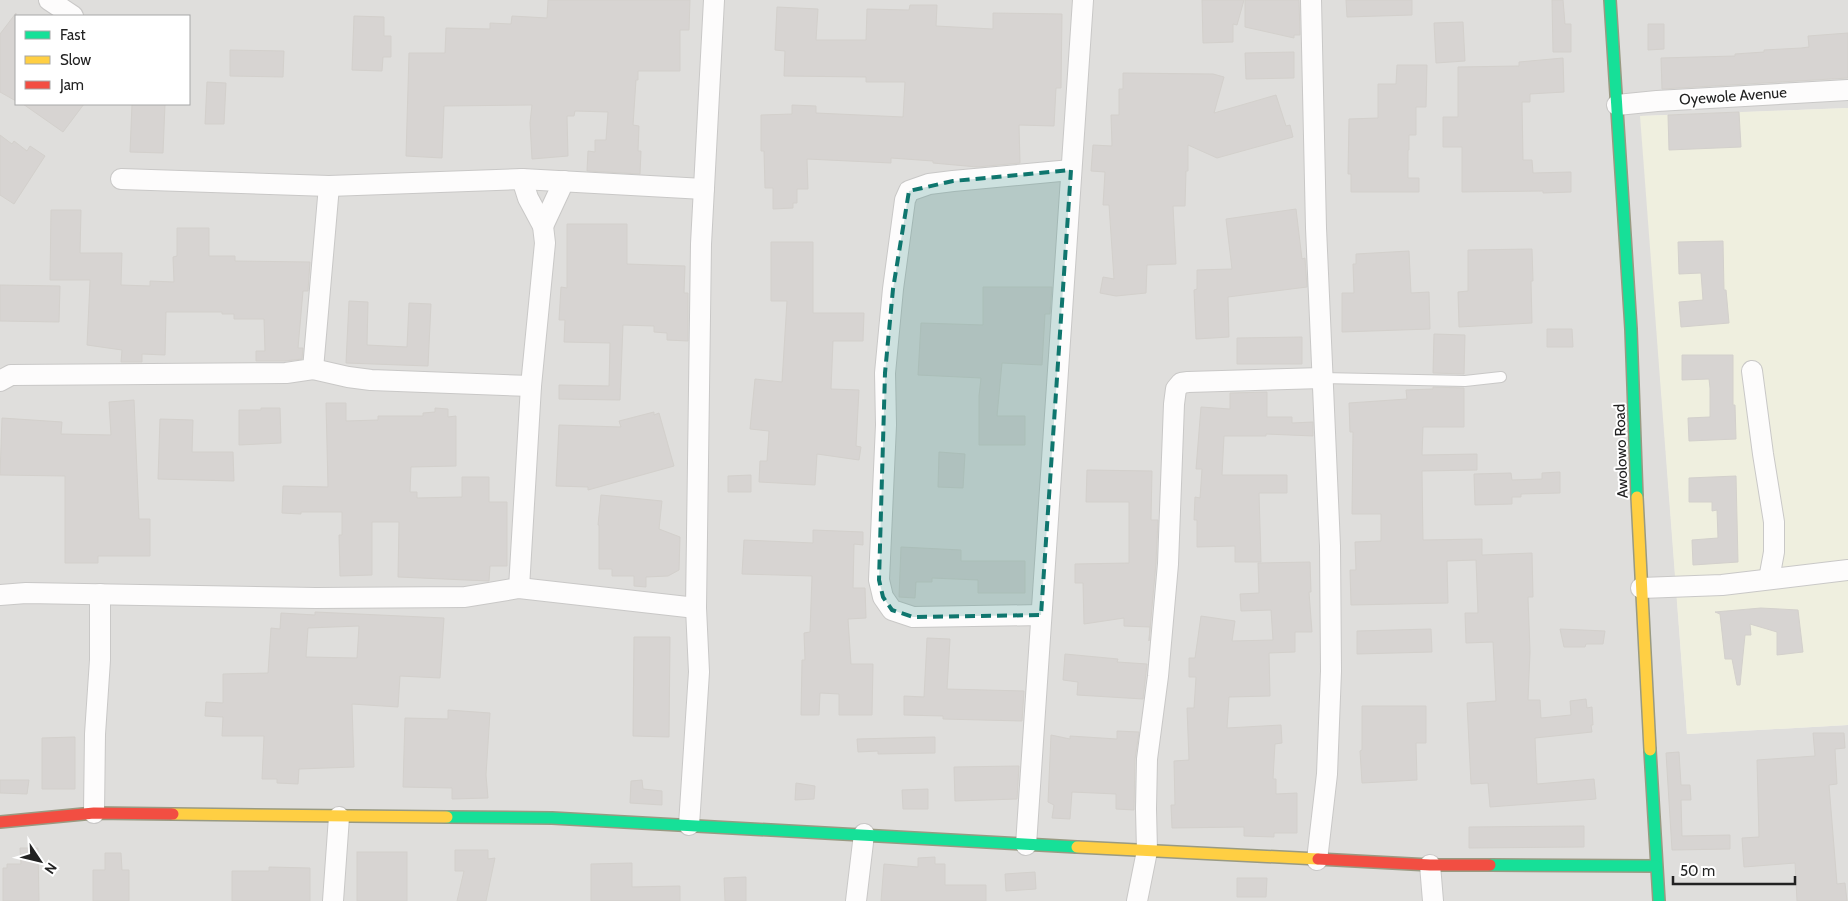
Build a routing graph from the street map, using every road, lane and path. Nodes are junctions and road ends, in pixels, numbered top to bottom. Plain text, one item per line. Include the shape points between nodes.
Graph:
1 (48, 0) edge
2 (714, 0) edge
3 (1083, 0) edge
4 (1311, 0) edge
5 (1610, 0) edge
6 (70, 15) edge
7 (1848, 90) edge
8 (1617, 105) junction
9 (1071, 170) junction
10 (121, 179) dead end
11 (522, 179) junction
12 (564, 181) junction
13 (329, 186) junction
14 (704, 188) junction
15 (544, 226) junction
16 (313, 369) junction
17 (1752, 371) dead end
18 (1501, 377) dead end
19 (1322, 378) junction
20 (0, 381) edge
21 (532, 386) junction
22 (1848, 570) edge
23 (1769, 579) junction
24 (519, 588) junction
25 (1641, 588) junction
26 (100, 594) junction
27 (0, 595) edge
28 (696, 608) junction
29 (1041, 615) junction
30 (94, 813) junction
31 (339, 816) junction
32 (0, 822) edge
33 (689, 825) junction
34 (864, 834) junction
35 (1026, 845) junction
36 (1147, 852) junction
37 (1317, 860) junction
38 (1430, 865) junction
39 (1656, 866) junction
40 (333, 901) edge
41 (856, 901) edge
42 (1137, 901) edge
43 (1432, 901) edge
44 (1659, 901) edge

1 - 6 street
2 - 14 street
3 - 9 street
4 - 19 street
5 - 8 street, Awolowo Road
7 - 8 street, Oyewole Avenue
8 - 25 street, Awolowo Road via 1631,329
9 - 29 street
9 - 29 street via 929,184 909,191 894,280 885,373 879,580 883,597 892,610 913,617
10 - 13 street
11 - 12 street
11 - 13 street
11 - 15 street via 528,198
12 - 14 street
12 - 15 street
13 - 16 street
14 - 28 street
15 - 21 street
16 - 20 street via 286,373 11,375
16 - 21 street via 371,380
17 - 23 street via 1774,522 1774,552
18 - 19 lane via 1465,381
19 - 36 street via 1188,382 1181,383 1176,389 1168,564 1147,759
19 - 37 street via 1330,546 1331,671 1327,774
21 - 24 street
22 - 23 street
23 - 25 street via 1722,585
24 - 26 street via 465,597
24 - 28 street
25 - 39 street, Awolowo Road
26 - 27 street
26 - 30 street
28 - 33 street via 699,672
29 - 35 street
30 - 31 street
30 - 32 street
31 - 33 street via 552,818
31 - 40 street
33 - 34 street
34 - 35 street
34 - 41 street
35 - 36 street
36 - 37 street
36 - 42 street
37 - 38 street
38 - 39 street
38 - 43 street
39 - 44 street, Awolowo Road

